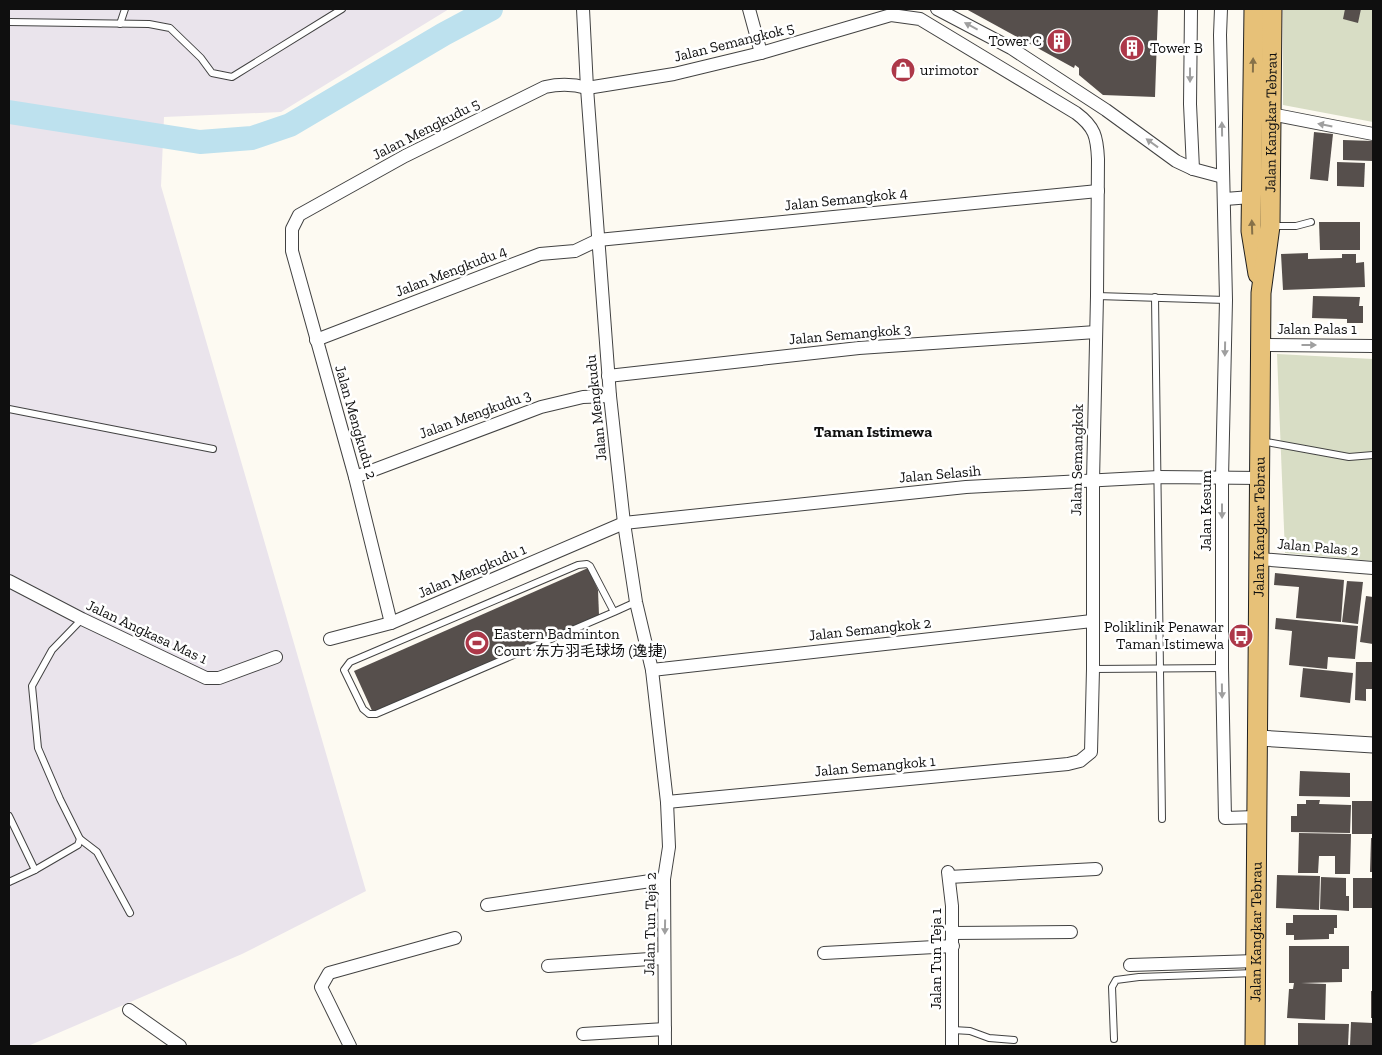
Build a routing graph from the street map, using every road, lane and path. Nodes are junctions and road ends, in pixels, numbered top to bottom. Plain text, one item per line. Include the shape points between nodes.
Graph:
1 (125, 9) edge
2 (342, 9) edge
3 (583, 9) edge
4 (749, 9) edge
5 (938, 9) edge
6 (1191, 9) edge
7 (1221, 9) edge
8 (1254, 9) edge
9 (1272, 9) edge
10 (890, 12) edge
11 (9, 22) edge
12 (120, 24) junction
13 (761, 53) junction
14 (587, 88) junction
15 (1271, 114) junction
16 (1373, 134) edge
17 (1098, 160) joint
18 (1193, 169) junction
19 (1223, 177) junction
20 (1098, 191) junction
21 (1251, 197) junction
22 (1225, 199) junction
23 (1311, 222) dead end
24 (1270, 226) junction
25 (292, 229) joint
26 (598, 240) junction
27 (1261, 293) junction
28 (1097, 296) junction
29 (1156, 298) junction
30 (1226, 300) junction
31 (1096, 332) junction
32 (316, 340) junction
33 (1261, 345) junction
34 (1373, 346) edge
35 (608, 376) junction
36 (610, 396) junction
37 (9, 409) edge
38 (1260, 441) junction
39 (213, 449) dead end
40 (1373, 455) edge
41 (355, 477) junction
42 (1159, 477) junction
43 (1222, 478) junction
44 (1260, 478) junction
45 (1093, 481) junction
46 (624, 523) junction
47 (1259, 559) junction
48 (1373, 568) edge
49 (9, 581) edge
50 (636, 602) junction
51 (614, 612) junction
52 (82, 619) junction
53 (1092, 621) junction
54 (391, 623) junction
55 (330, 639) dead end
56 (276, 657) dead end
57 (1222, 668) junction
58 (1093, 669) junction
59 (1161, 669) junction
60 (652, 670) junction
61 (1258, 738) junction
62 (1373, 745) edge
63 (1085, 758) joint
64 (667, 802) junction
65 (9, 816) edge
66 (1257, 817) junction
67 (1162, 819) dead end
68 (80, 839) junction
69 (1096, 869) dead end
70 (35, 870) junction
71 (664, 879) junction
72 (9, 882) edge
73 (487, 904) dead end
74 (130, 913) dead end
75 (1071, 932) dead end
76 (952, 933) junction
77 (455, 938) dead end
78 (952, 946) junction
79 (824, 953) dead end
80 (664, 958) junction
81 (1130, 965) dead end
82 (548, 966) dead end
83 (1256, 967) junction
84 (129, 1010) dead end
85 (665, 1029) junction
86 (952, 1030) junction
87 (583, 1034) dead end
88 (1114, 1039) dead end
89 (1014, 1040) dead end
90 (180, 1046) edge
91 (350, 1046) edge
92 (665, 1046) edge
93 (952, 1046) edge
94 (1256, 1046) edge

1 - 12 lane
2 - 12 lane via 232,77 212,73 170,28
3 - 14 street, Jalan Mengkudu
4 - 13 street
18 -> 5 street via 1176,161 1106,110 1011,48
6 -> 18 street
19 -> 7 street, Jalan Kesum
21 -> 8 main road
9 - 15 main road, Jalan Kangkar Tebrau
10 - 13 street, Jalan Semangkok 5
10 - 17 street, Jalan Semangkok 5 via 937,28 1076,112 1092,128 1097,140
11 - 12 lane
13 - 14 street, Jalan Semangkok 5 via 674,74
14 - 25 street, Jalan Mengkudu 5 via 576,85 544,87 405,156 299,215
14 - 26 street, Jalan Mengkudu
16 -> 15 street
15 - 24 main road, Jalan Kangkar Tebrau
17 - 20 street, Jalan Semangkok
18 - 19 street
19 - 22 street, Jalan Kesum
20 - 26 street, Jalan Semangkok 4
20 - 28 street, Jalan Semangkok
21 - 22 street
27 -> 21 main road via 1251,231
22 - 30 street, Jalan Kesum
23 - 24 lane via 1296,226
24 - 27 main road, Jalan Kangkar Tebrau
25 - 32 street, Jalan Mengkudu 2 via 292,251
26 - 32 street, Jalan Mengkudu 4 via 575,251 540,254
26 - 35 street, Jalan Mengkudu
27 - 33 main road, Jalan Kangkar Tebrau
28 - 29 lane
28 - 31 street, Jalan Semangkok
29 - 30 lane
29 - 42 lane
30 -> 43 street, Jalan Kesum
31 - 35 street, Jalan Semangkok 3 via 859,348
31 - 45 street, Jalan Semangkok
32 - 41 street, Jalan Mengkudu 2
33 -> 34 street, Jalan Palas 1
33 - 38 main road, Jalan Kangkar Tebrau
35 - 36 street, Jalan Mengkudu
36 - 41 street, Jalan Mengkudu 3 via 583,397 541,407
36 - 46 street, Jalan Mengkudu
37 - 39 lane
38 - 40 lane via 1342,456
38 - 44 main road, Jalan Kangkar Tebrau
41 - 54 street, Jalan Mengkudu 2
42 - 43 street, Jalan Selasih
42 - 45 street, Jalan Selasih
42 - 59 lane
43 - 44 street, Jalan Selasih
43 -> 57 street, Jalan Kesum
44 - 47 main road, Jalan Kangkar Tebrau
45 - 46 street, Jalan Selasih via 966,486
45 - 53 street, Jalan Semangkok
46 - 50 street, Jalan Mengkudu
46 - 54 street, Jalan Mengkudu 1
47 - 48 street, Jalan Palas 2
47 - 61 main road, Jalan Kangkar Tebrau
49 - 52 street, Jalan Angkasa Mas 1
50 - 51 lane
50 - 60 street, Jalan Mengkudu
51 - 51 lane via 590,566 578,565 350,662 344,670 363,709 368,714 376,714
52 - 56 street, Jalan Angkasa Mas 1 via 206,678 219,678
52 - 68 lane via 52,650 32,686 38,748
53 - 58 street, Jalan Semangkok
53 - 60 street, Jalan Semangkok 2
54 - 55 street, Jalan Mengkudu 1
57 - 59 lane
57 -> 66 street, Jalan Kesum via 1225,818
58 - 59 lane
58 - 63 street, Jalan Semangkok via 1093,748
59 - 67 lane
60 - 64 street, Jalan Mengkudu
61 - 62 street
61 - 66 main road, Jalan Kangkar Tebrau
63 - 64 street, Jalan Semangkok 1 via 1068,764
64 - 71 street, Jalan Tun Teja 2 via 669,847
65 - 70 lane
66 - 83 main road, Jalan Kangkar Tebrau
68 - 70 lane via 78,845
68 - 74 lane via 97,852
69 - 76 street, Jalan Tun Teja 1 via 949,874
70 - 72 lane
71 - 73 street
71 -> 80 street, Jalan Tun Teja 2
75 - 76 street
76 - 78 street, Jalan Tun Teja 1
77 - 91 street via 329,973 321,987
78 - 79 street
78 - 86 street, Jalan Tun Teja 1
80 - 82 street
80 - 85 street, Jalan Tun Teja 2
81 - 83 street
83 - 88 lane via 1116,980 1112,987
83 - 94 main road, Jalan Kangkar Tebrau
84 - 90 street
85 - 87 street
85 - 92 street, Jalan Tun Teja 2
86 - 89 lane
86 - 93 street, Jalan Tun Teja 1

